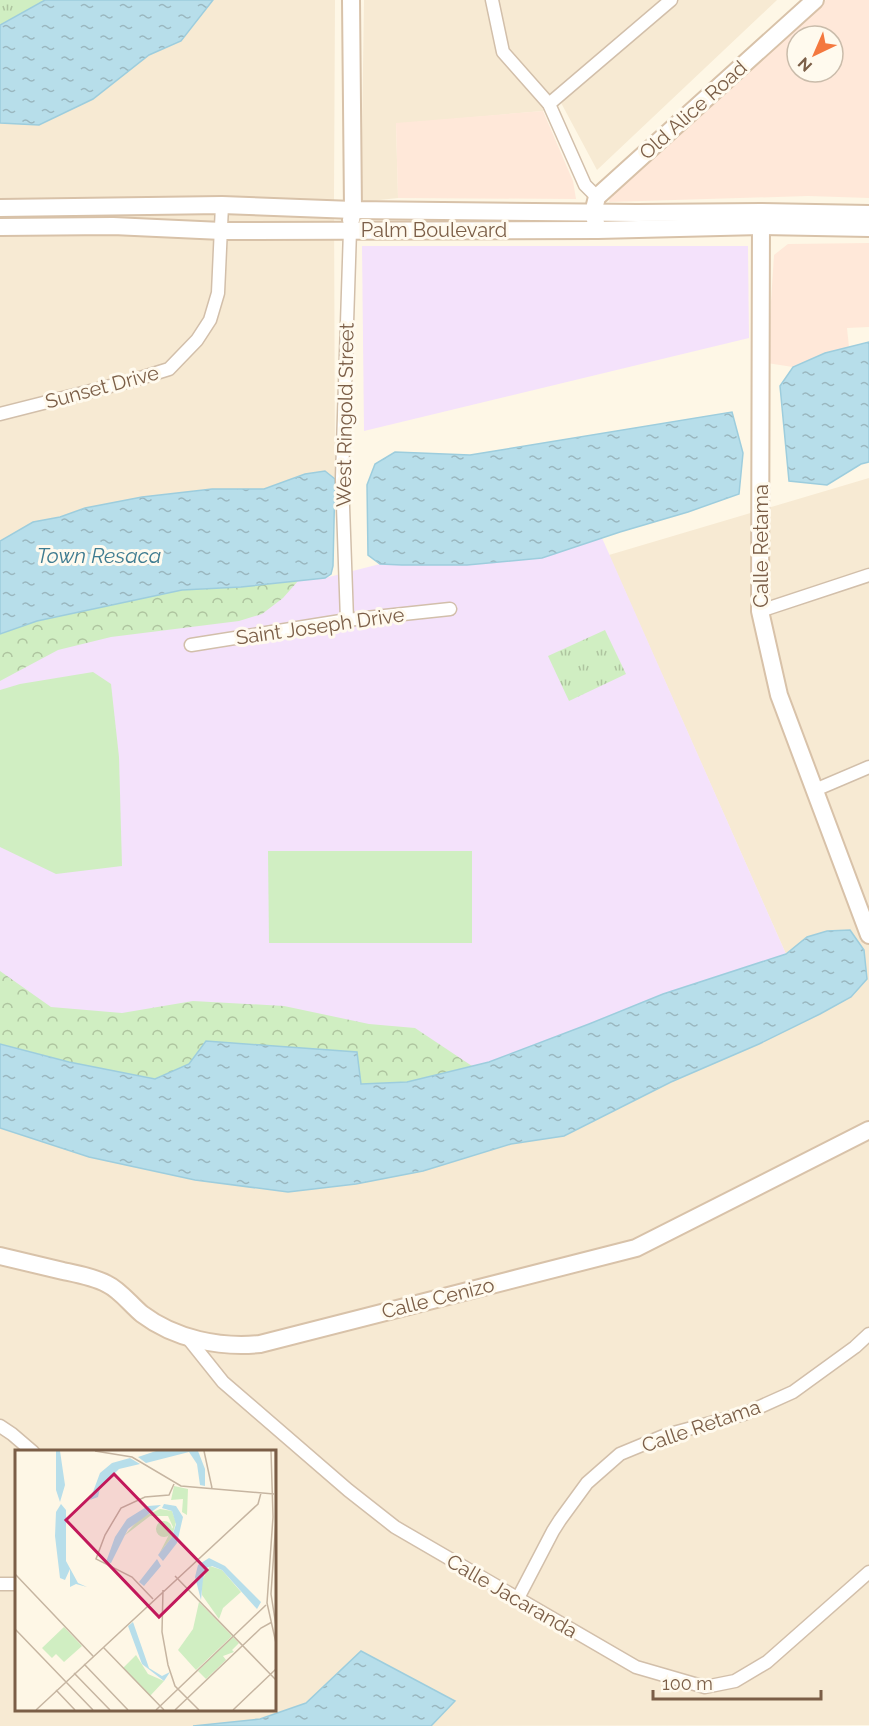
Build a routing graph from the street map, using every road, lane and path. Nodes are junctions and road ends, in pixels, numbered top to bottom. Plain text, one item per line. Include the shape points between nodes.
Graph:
1 (351, 0) edge
2 (492, 0) edge
3 (815, 0) edge
4 (665, 2) edge
5 (549, 104) junction
6 (222, 205) junction
7 (595, 205) junction
8 (0, 208) edge
9 (352, 210) junction
10 (869, 214) edge
11 (761, 219) junction
12 (0, 227) edge
13 (869, 228) edge
14 (350, 230) junction
15 (598, 230) junction
16 (222, 231) junction
17 (0, 414) edge
18 (869, 575) edge
19 (450, 609) dead end
20 (760, 611) junction
21 (348, 620) junction
22 (191, 645) dead end
23 (869, 767) edge
24 (815, 790) junction
25 (869, 935) edge
26 (869, 1130) edge
27 (0, 1256) edge
28 (869, 1334) edge
29 (187, 1336) junction
30 (0, 1426) edge
31 (31, 1450) edge
32 (869, 1572) edge
33 (518, 1600) junction

1 - 9 main road, West Ringold Street
2 - 5 street via 503,52
3 - 7 main road, Old Alice Road
4 - 5 street
5 - 7 street
6 - 8 main road, Palm Boulevard
6 - 9 main road, Palm Boulevard
6 - 16 street, Sunset Drive
7 - 9 main road, Palm Boulevard
7 - 11 main road, Palm Boulevard
7 - 15 main road
9 - 14 main road, West Ringold Street
10 - 11 main road, Palm Boulevard
11 - 13 main road, Palm Boulevard
11 - 15 main road, Palm Boulevard
11 - 20 main road, Calle Retama
12 - 16 main road, Palm Boulevard via 113,226
14 - 15 main road, Palm Boulevard
14 - 16 main road, Palm Boulevard
14 - 21 street, West Ringold Street via 342,478
16 - 17 street, Sunset Drive via 218,293 210,320 169,369
18 - 20 street
19 - 21 street, Saint Joseph Drive
20 - 24 main road, Calle Retama via 779,695
21 - 22 street, Saint Joseph Drive
23 - 24 street
24 - 25 main road, Calle Retama
26 - 29 main road, Calle Cenizo via 636,1248 260,1344 214,1344
27 - 29 main road, Calle Cenizo via 108,1284 144,1315
28 - 33 street, Calle Retama via 794,1392 744,1414 666,1435 620,1454 587,1483 553,1531
29 - 33 street, Calle Jacaranda via 223,1382 348,1490 395,1527
30 - 31 street
32 - 33 street, Calle Jacaranda via 767,1662 735,1681 705,1687 636,1667

